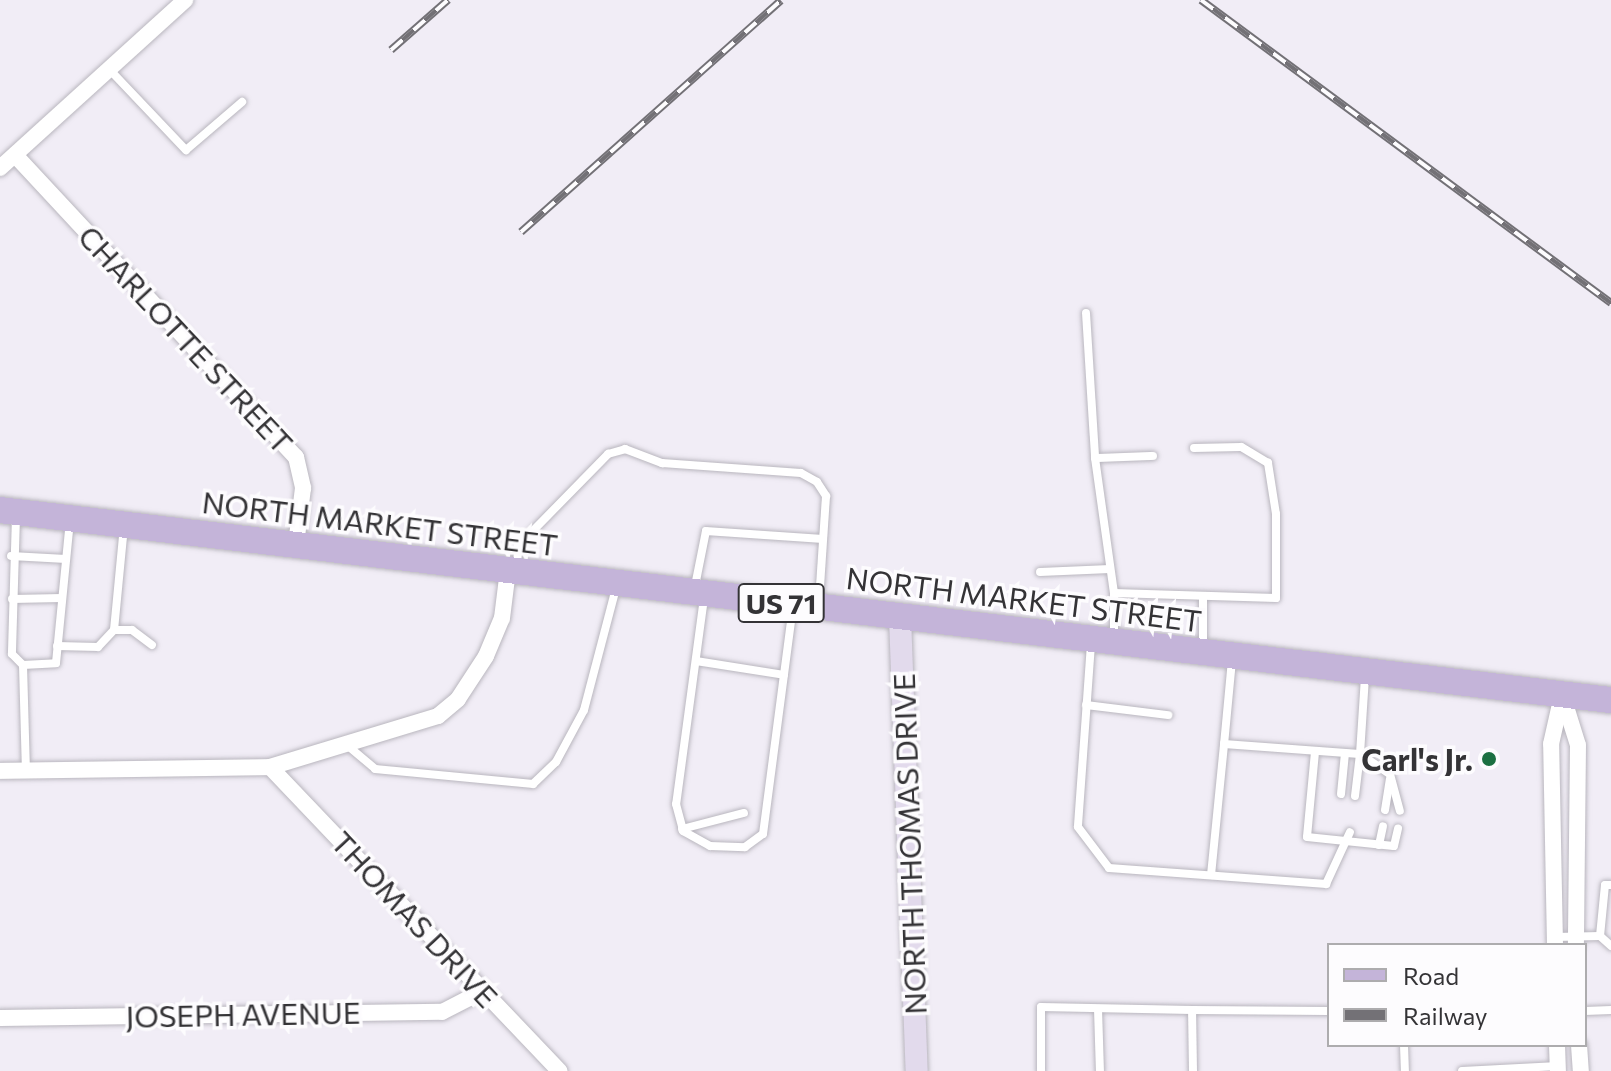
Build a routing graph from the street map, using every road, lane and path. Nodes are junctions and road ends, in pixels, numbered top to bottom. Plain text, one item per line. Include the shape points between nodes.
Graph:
1 (185, 0) edge
2 (109, 69) junction
3 (242, 102) dead end
4 (15, 155) junction
5 (0, 168) edge
6 (1086, 313) dead end
7 (1194, 448) dead end
8 (1153, 456) dead end
9 (1095, 458) junction
10 (8, 511) edge
11 (70, 518) junction
12 (124, 525) junction
13 (823, 539) junction
14 (296, 545) junction
15 (11, 556) junction
16 (66, 559) junction
17 (1110, 569) junction
18 (512, 571) junction
19 (1040, 572) dead end
20 (617, 583) junction
21 (700, 593) junction
22 (1114, 593) junction
23 (1203, 596) junction
24 (62, 598) junction
25 (12, 599) junction
26 (806, 606) junction
27 (900, 617) junction
28 (114, 630) junction
29 (1102, 640) junction
30 (152, 645) dead end
31 (57, 646) junction
32 (1203, 652) junction
33 (1232, 655) junction
34 (696, 661) junction
35 (23, 665) junction
36 (1366, 671) junction
37 (784, 675) junction
38 (1562, 694) junction
39 (1611, 700) edge
40 (1086, 705) junction
41 (1168, 715) dead end
42 (1224, 744) junction
43 (348, 746) junction
44 (1315, 752) junction
45 (1345, 753) junction
46 (1360, 754) junction
47 (270, 767) junction
48 (26, 770) junction
49 (0, 771) edge
50 (1390, 774) junction
51 (1341, 794) dead end
52 (1355, 796) dead end
53 (1385, 810) dead end
54 (1400, 811) dead end
55 (744, 813) dead end
56 (1383, 826) dead end
57 (1398, 828) dead end
58 (682, 829) junction
59 (1350, 837) junction
60 (1379, 845) junction
61 (1211, 875) junction
62 (1611, 885) edge
63 (1608, 926) edge
64 (1600, 936) junction
65 (1555, 941) edge
66 (1576, 941) edge
67 (1611, 945) edge
68 (481, 992) junction
69 (1098, 1009) junction
70 (1192, 1010) junction
71 (1611, 1010) edge
72 (1327, 1011) edge
73 (1587, 1011) edge
74 (0, 1018) edge
75 (1404, 1047) edge
76 (1557, 1047) edge
77 (1579, 1047) edge
78 (1558, 1069) edge
79 (560, 1071) edge
80 (917, 1071) edge
81 (1041, 1071) edge
82 (1100, 1071) edge
83 (1193, 1071) edge
84 (1405, 1071) edge
85 (1462, 1071) edge
86 (1581, 1071) edge

1 - 2 street
2 - 3 lane via 186,150
2 - 4 street
4 - 5 street
4 - 14 street, CHARLOTTE STREET via 296,457 303,488
6 - 9 lane
7 - 23 lane via 1241,447 1268,463 1276,514 1276,598
8 - 9 lane
9 - 17 lane
10 - 11 main road, NORTH MARKET STREET / US 71
10 - 15 lane
11 - 12 main road, NORTH MARKET STREET / US 71
11 - 16 lane
12 - 14 main road, NORTH MARKET STREET / US 71
12 - 28 lane
13 - 18 lane via 826,496 817,482 801,473 662,463 615,449 518,546
13 - 21 lane via 706,531
13 - 26 lane
14 - 18 main road, NORTH MARKET STREET / US 71
15 - 16 lane
15 - 25 lane
16 - 24 lane
17 - 19 lane
17 - 22 lane
18 - 20 main road, NORTH MARKET STREET / US 71
18 - 43 street via 495,637 458,699 438,716
20 - 21 main road, NORTH MARKET STREET / US 71
20 - 43 lane via 584,710 556,762 533,784 375,769
21 - 26 main road, NORTH MARKET STREET / US 71
21 - 34 lane
22 - 23 lane
22 - 29 lane
23 - 32 lane
24 - 25 lane
24 - 31 lane
25 - 35 lane via 12,654
26 - 27 main road, NORTH MARKET STREET / US 71
26 - 37 lane
27 - 29 main road, NORTH MARKET STREET / US 71
27 - 80 street, NORTH THOMAS DRIVE
28 - 30 lane via 132,630
28 - 31 lane via 98,647
29 - 32 main road, NORTH MARKET STREET / US 71
29 - 40 lane
31 - 35 lane via 56,663
32 - 33 main road, NORTH MARKET STREET / US 71
33 - 36 main road, NORTH MARKET STREET / US 71
33 - 42 lane
34 - 37 lane
34 - 58 lane via 676,804
35 - 48 lane
36 - 38 main road, NORTH MARKET STREET / US 71
36 - 46 lane
37 - 58 lane via 763,834 745,847 710,846 690,839
38 - 39 main road, NORTH MARKET STREET / US 71
38 - 65 street via 1551,744
38 - 66 street via 1578,745
40 - 41 lane
40 - 61 lane via 1078,827 1109,868
42 - 44 lane
42 - 61 lane
43 - 47 street
44 - 45 lane
44 - 59 lane via 1307,837
45 - 46 lane
45 - 51 lane
46 - 50 lane
46 - 52 lane
47 - 48 street
47 - 68 street, THOMAS DRIVE
48 - 49 street
50 - 53 lane
50 - 54 lane
55 - 58 lane
56 - 60 lane
57 - 60 lane via 1394,846
59 - 60 lane
59 - 61 lane via 1326,884
62 - 63 lane via 1605,885
63 - 64 lane
64 - 66 lane
64 - 67 lane
65 - 66 lane
68 - 74 street, JOSEPH AVENUE via 442,1012
68 - 79 street, THOMAS DRIVE
69 - 70 lane
69 - 81 lane via 1041,1007
69 - 82 lane
70 - 72 lane
70 - 83 lane
71 - 73 lane
75 - 84 lane
76 - 78 street
77 - 86 street
78 - 85 lane

